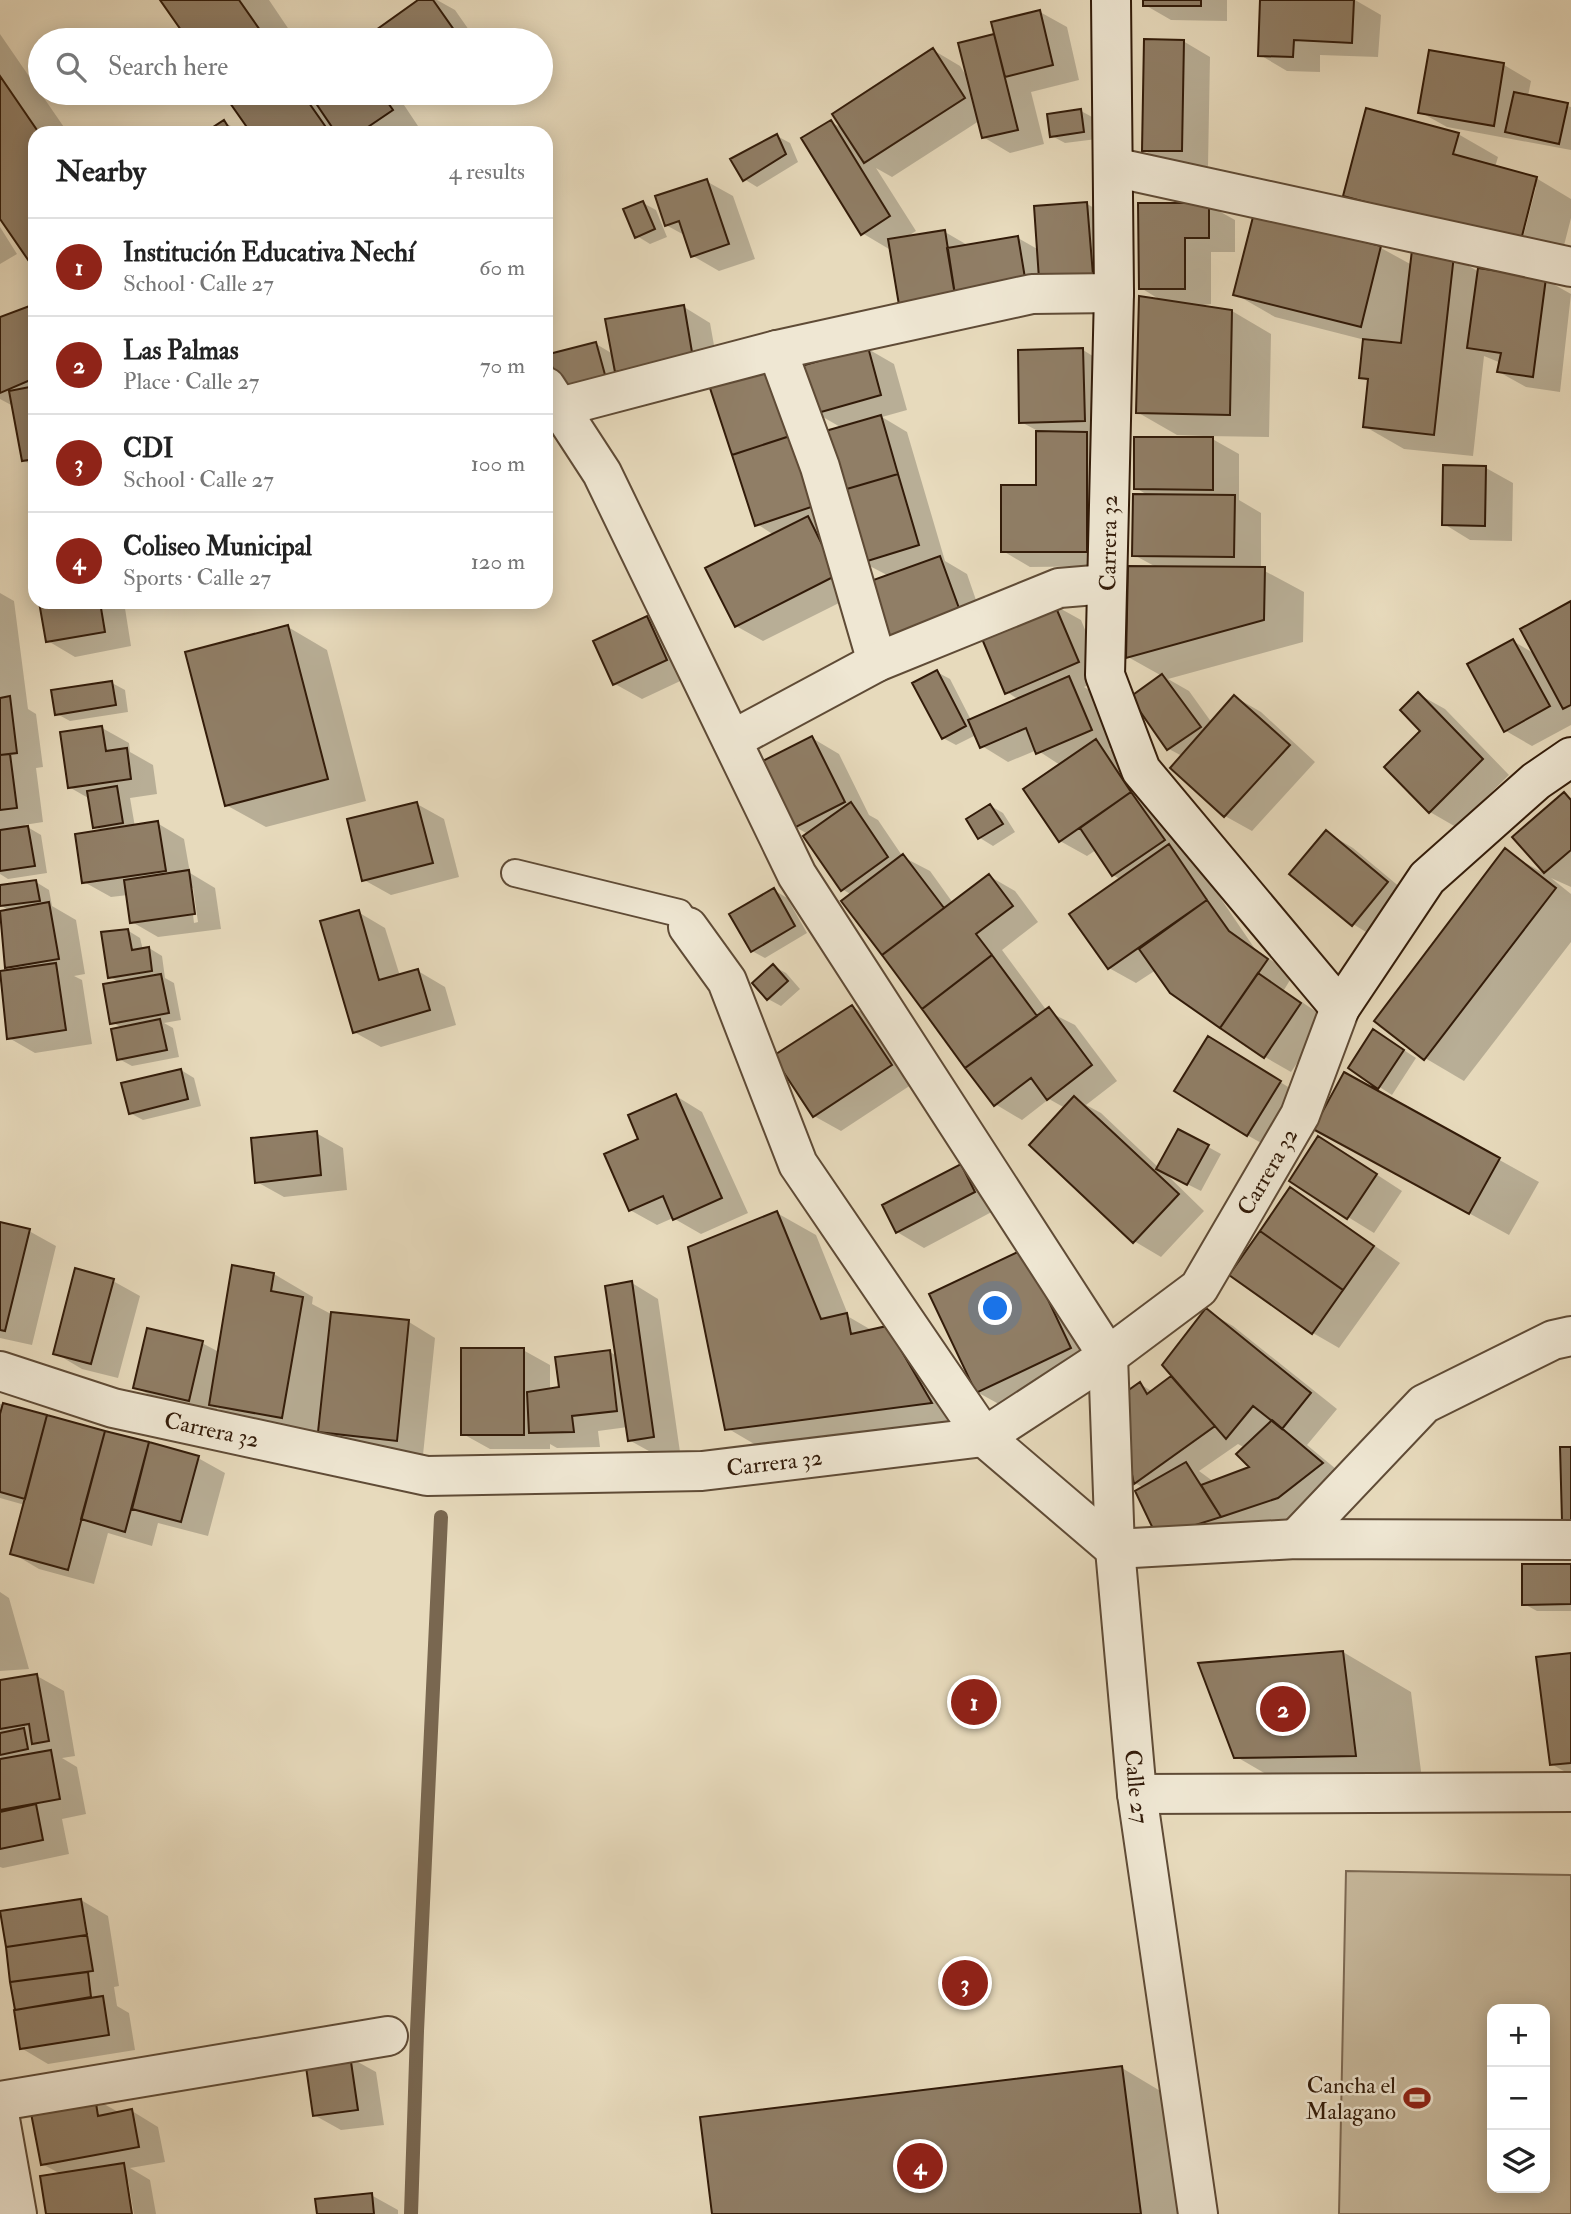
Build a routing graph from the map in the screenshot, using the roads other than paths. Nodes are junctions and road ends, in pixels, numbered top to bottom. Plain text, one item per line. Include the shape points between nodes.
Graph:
1 (1111, 0) edge
2 (1113, 167) junction
3 (1571, 267) edge
4 (1114, 293) junction
5 (777, 350) junction
6 (553, 397) edge
7 (1107, 584) junction
8 (877, 662) junction
9 (732, 740) junction
10 (1571, 757) edge
11 (515, 873) dead end
12 (688, 927) joint
13 (1340, 1008) junction
14 (1571, 1336) edge
15 (1108, 1356) junction
16 (0, 1371) edge
17 (985, 1437) junction
18 (1296, 1539) junction
19 (1571, 1540) edge
20 (1115, 1549) junction
21 (1571, 1792) edge
22 (1137, 1794) junction
23 (388, 2036) dead end
24 (0, 2101) edge
25 (0, 2119) edge
26 (17, 2214) edge
27 (1198, 2214) edge

1 - 2 street, Carrera 32
2 - 3 street
2 - 4 street, Carrera 32
4 - 5 street via 1032,294
4 - 7 street, Carrera 32
5 - 6 street
5 - 8 street via 820,467
6 - 9 street via 602,473
7 - 8 street via 1059,588
7 - 13 street, Carrera 32 via 1105,675 1141,770
8 - 9 street
9 - 15 street via 797,875
10 - 13 street, Carrera 32 via 1536,781 1427,878
11 - 12 lane via 679,912
12 - 17 street via 727,981 797,1164
13 - 15 street, Carrera 32 via 1300,1115 1199,1288
14 - 18 street via 1553,1340 1423,1404
15 - 17 street, Carrera 32
15 - 20 street, Calle 27
16 - 17 street, Carrera 32 via 113,1408 427,1476 702,1471
17 - 20 street
18 - 19 street
18 - 20 street
20 - 22 street, Calle 27
21 - 22 street
22 - 27 street, Calle 27
23 - 24 street
25 - 26 street

